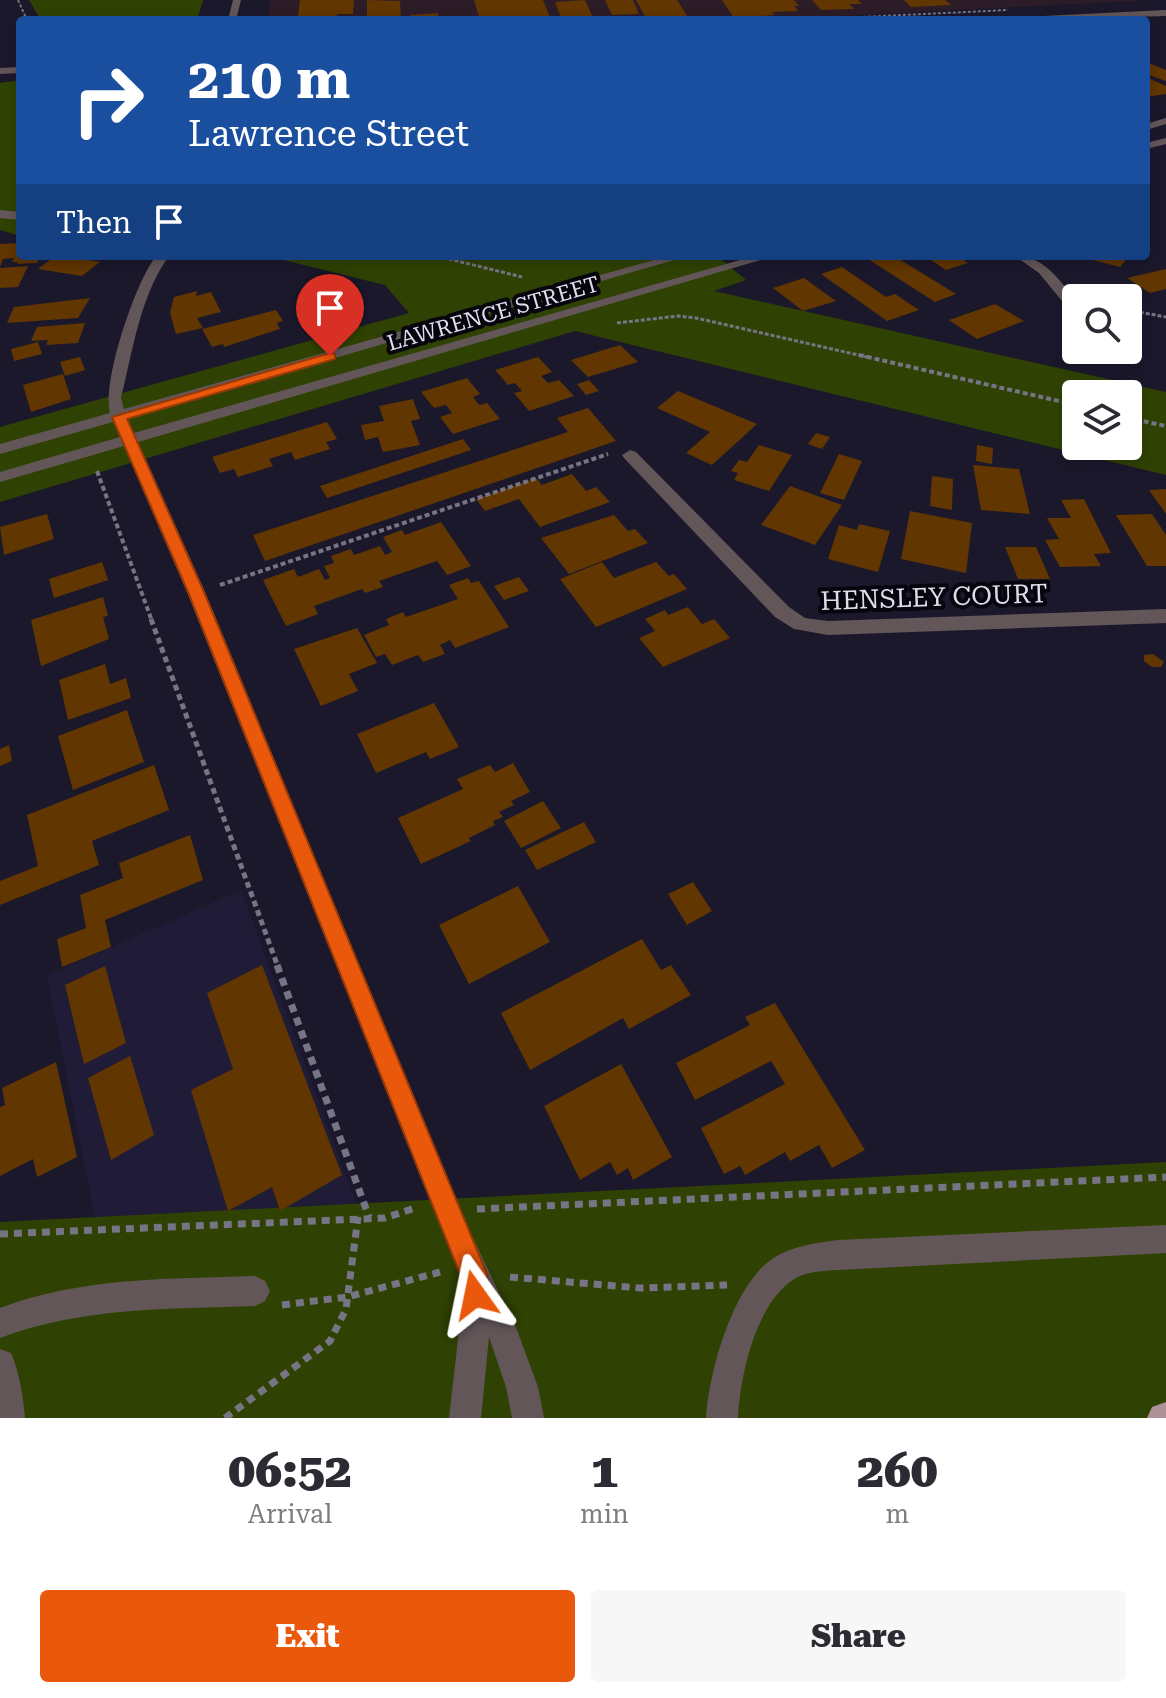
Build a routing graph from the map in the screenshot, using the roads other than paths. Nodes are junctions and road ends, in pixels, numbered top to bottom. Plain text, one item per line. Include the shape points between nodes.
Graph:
1 (1166, 13) edge
2 (1105, 16) edge
3 (160, 260) edge
4 (668, 260) edge
5 (754, 260) edge
6 (1028, 260) edge
7 (1062, 292) edge
8 (511, 305) junction
9 (531, 325) junction
10 (119, 417) junction
11 (130, 440) junction
12 (0, 449) edge
13 (630, 455) road end
14 (0, 477) edge
15 (1166, 616) edge
16 (1166, 1239) edge
17 (474, 1274) junction
18 (255, 1291) road end
19 (0, 1323) edge
20 (0, 1364) edge
21 (9, 1418) edge
22 (465, 1418) edge
23 (528, 1418) edge
24 (722, 1418) edge

1 - 2 street
3 - 10 street via 149,274 133,323 114,398
4 - 8 street, LAWRENCE STREET
5 - 9 street, LAWRENCE STREET
6 - 7 street
8 - 9 street
8 - 10 street, LAWRENCE STREET
9 - 11 street, LAWRENCE STREET
10 - 11 street
10 - 12 street, LAWRENCE STREET
11 - 14 street, LAWRENCE STREET
11 - 17 street
13 - 15 street, HENSLEY COURT via 770,602 801,624 828,628
16 - 24 street via 818,1257 787,1267 768,1284 734,1352
17 - 22 street
17 - 23 street via 516,1366
18 - 19 street via 83,1300
20 - 21 street

